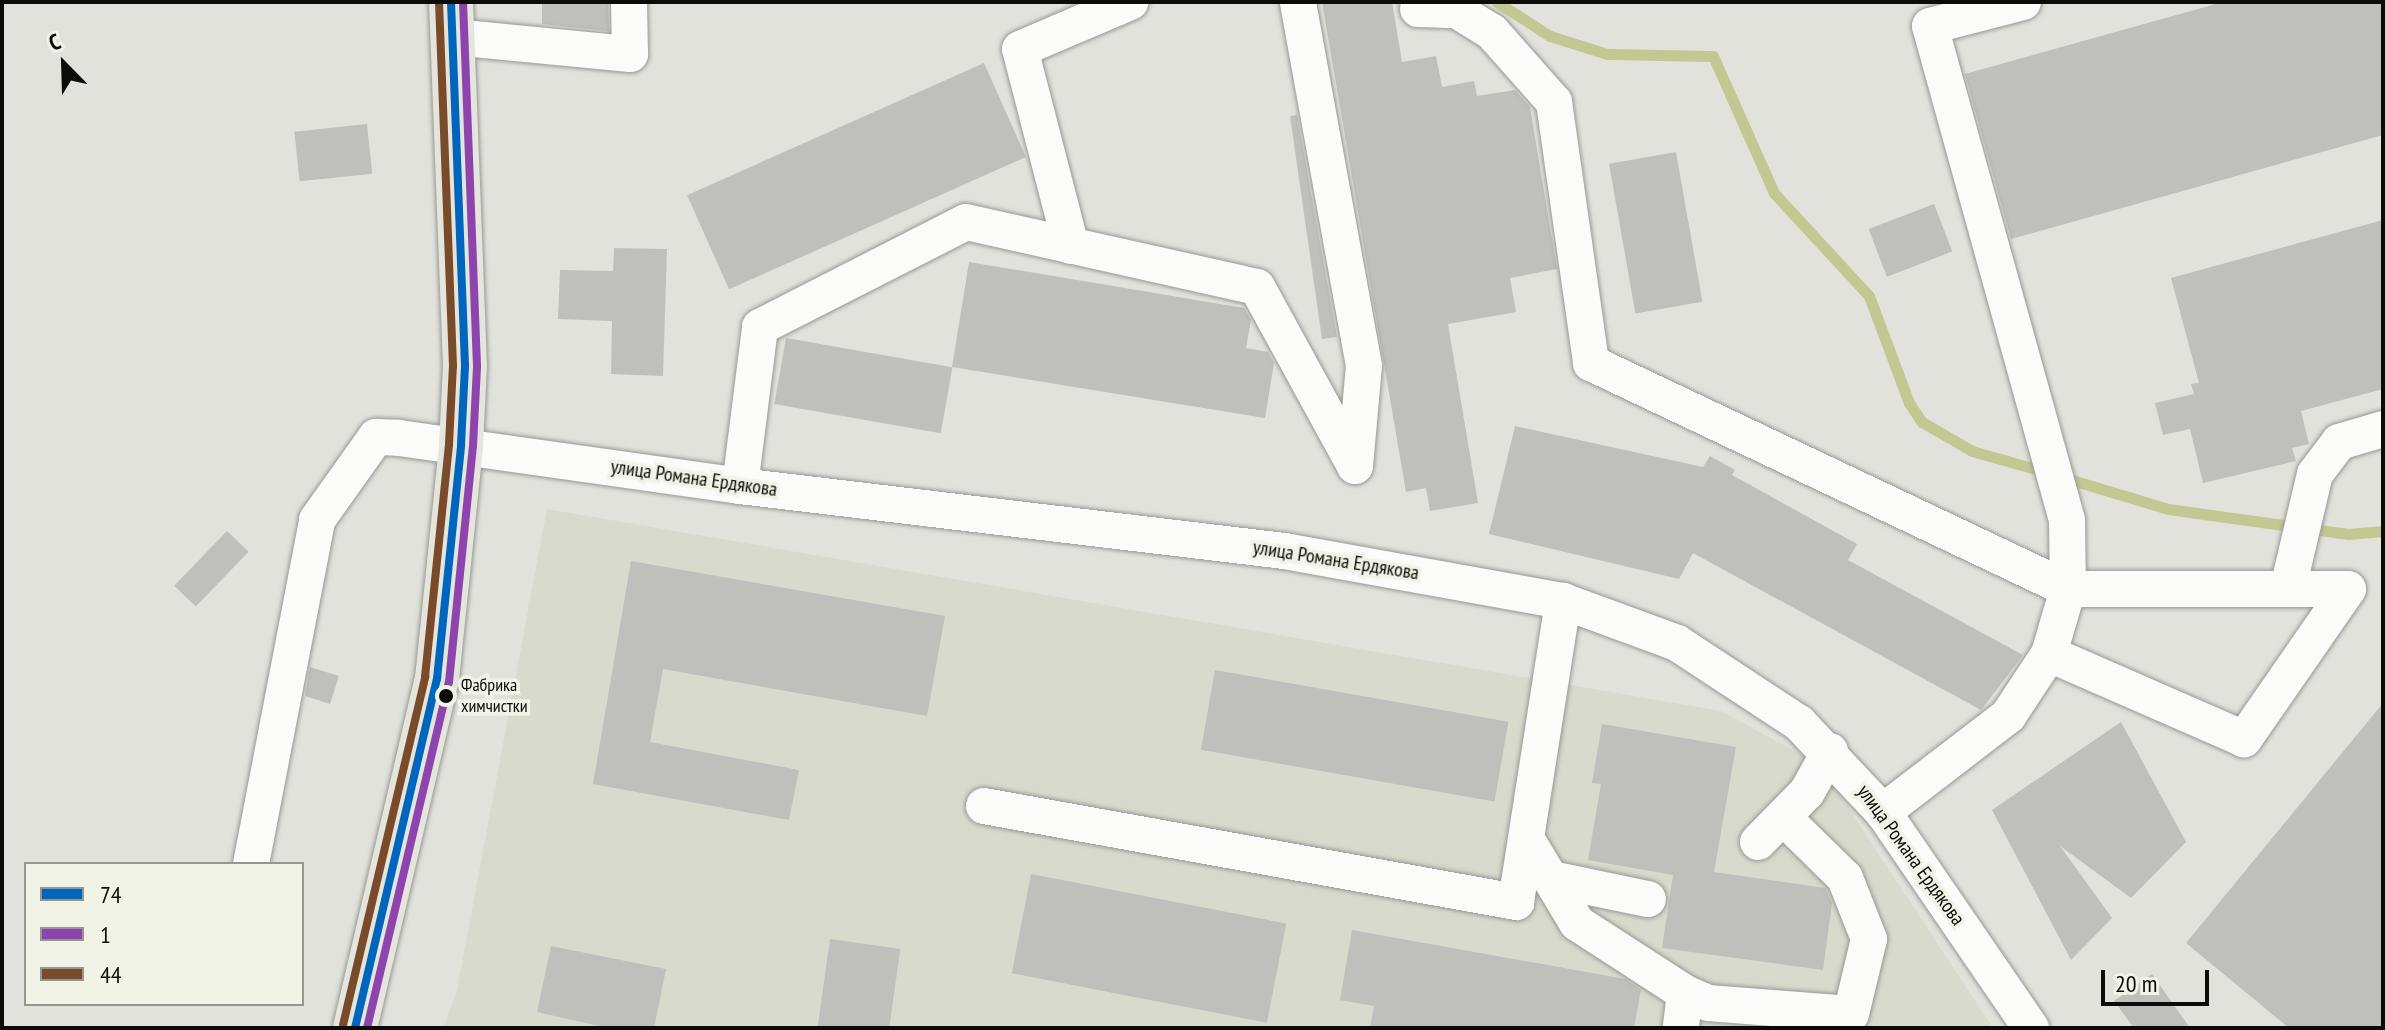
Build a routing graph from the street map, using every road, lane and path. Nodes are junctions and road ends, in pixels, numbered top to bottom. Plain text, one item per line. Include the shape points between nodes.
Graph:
1 (629, 2) edge
2 (1130, 2) edge
3 (1298, 2) edge
4 (2023, 2) edge
5 (1418, 9) dead end
6 (452, 20) edge
7 (1071, 246) junction
8 (2383, 429) edge
9 (461, 445) junction
10 (740, 486) junction
11 (2288, 588) junction
12 (2068, 589) junction
13 (1563, 601) junction
14 (2049, 654) junction
15 (1830, 751) junction
16 (984, 806) dead end
17 (1883, 812) junction
18 (1527, 840) junction
19 (251, 862) edge
20 (1551, 879) junction
21 (1648, 899) dead end
22 (1685, 993) junction
23 (355, 1028) edge
24 (1681, 1028) edge
25 (2031, 1028) edge

1 - 6 street via 630,54
2 - 7 street via 1020,49
3 - 7 street via 1364,366 1355,466 1257,287
4 - 12 street via 1930,26 2048,437 2067,520
5 - 12 street via 1456,10 1492,32 1554,102 1591,363
6 - 9 main road via 465,366
7 - 10 street via 966,222 760,327
8 - 11 street via 2339,442 2315,474
9 - 10 street, улица Романа Ердякова
9 - 19 street, улица Романа Ердякова via 376,437 317,520
9 - 23 main road via 437,679
10 - 13 street, улица Романа Ердякова via 1284,551
11 - 12 street
11 - 14 street via 2348,589 2244,739
12 - 14 street
13 - 15 street, улица Романа Ердякова via 1677,643 1750,685
13 - 18 street
14 - 17 street via 2008,716
15 - 17 street, улица Романа Ердякова
15 - 22 street via 1807,792 1770,829 1845,878 1869,939 1851,1014 1708,1003
16 - 18 street via 1516,902
17 - 25 street, улица Романа Ердякова
18 - 20 street
20 - 21 street
20 - 22 street via 1577,923
22 - 24 street

